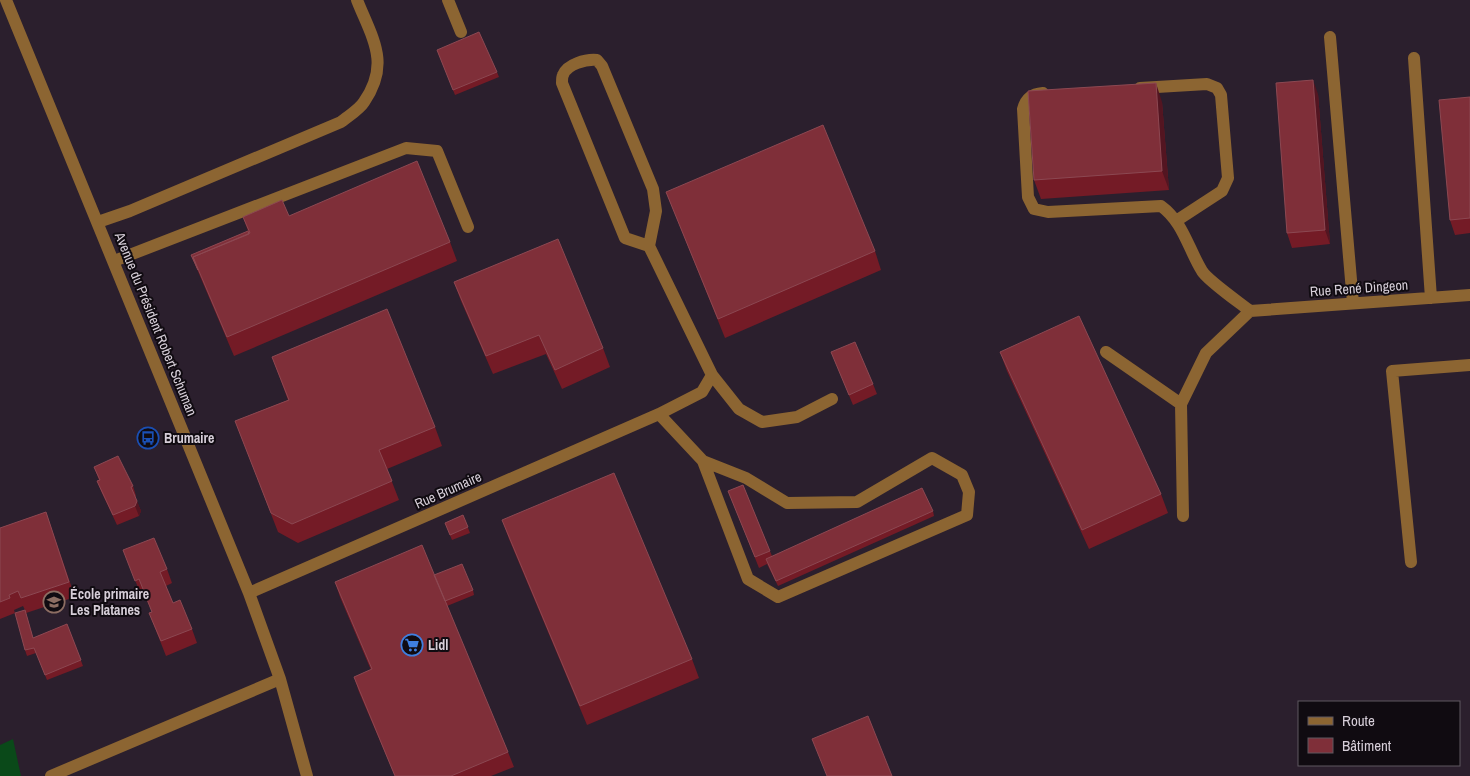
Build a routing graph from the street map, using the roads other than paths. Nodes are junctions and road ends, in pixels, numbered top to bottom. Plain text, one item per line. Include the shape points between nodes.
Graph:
1 (6, 0) edge
2 (357, 0) edge
3 (448, 0) edge
4 (460, 32) dead end
5 (1330, 37) dead end
6 (1414, 58) dead end
7 (1128, 88) edge
8 (1059, 92) edge
9 (1176, 221) junction
10 (98, 222) junction
11 (468, 227) dead end
12 (649, 246) junction
13 (114, 261) junction
14 (1470, 295) edge
15 (1431, 298) junction
16 (1353, 304) junction
17 (1250, 311) junction
18 (1106, 352) dead end
19 (1470, 365) edge
20 (712, 375) junction
21 (832, 399) dead end
22 (1181, 404) junction
23 (659, 414) junction
24 (703, 461) junction
25 (1183, 516) dead end
26 (1411, 562) dead end
27 (249, 593) junction
28 (280, 679) junction
29 (51, 776) edge
30 (307, 776) edge

1 - 10 street, Avenue du Président Robert Schuman
2 - 10 street via 378,53 377,76 364,103 341,122
3 - 4 street
5 - 16 street
6 - 15 street
7 - 9 street via 1206,84 1217,88 1221,95 1228,178 1222,191
8 - 9 street via 1031,96 1023,109 1028,198 1034,208 1048,212 1161,206
9 - 17 street via 1203,273
10 - 13 street, Avenue du Président Robert Schuman
11 - 13 street via 437,151 406,148
12 - 12 street via 656,211 653,189 602,66 597,60 569,66 563,74 562,83 625,238
12 - 20 street
13 - 27 street, Avenue du Président Robert Schuman
14 - 15 street, Rue René Dingeon
15 - 16 street, Rue René Dingeon
16 - 17 street, Rue René Dingeon
17 - 22 street via 1206,353
18 - 22 street
19 - 26 street via 1392,371
20 - 21 street via 739,409 762,422 797,417
20 - 23 street, Rue Brumaire via 702,392
22 - 25 street
23 - 24 street
23 - 27 street, Rue Brumaire
24 - 24 street via 748,579 778,597 967,515 969,492 962,475 932,458 858,502 787,502 746,478
27 - 28 street, Avenue du Président Robert Schuman
28 - 29 street
28 - 30 street, Avenue du Président Robert Schuman

